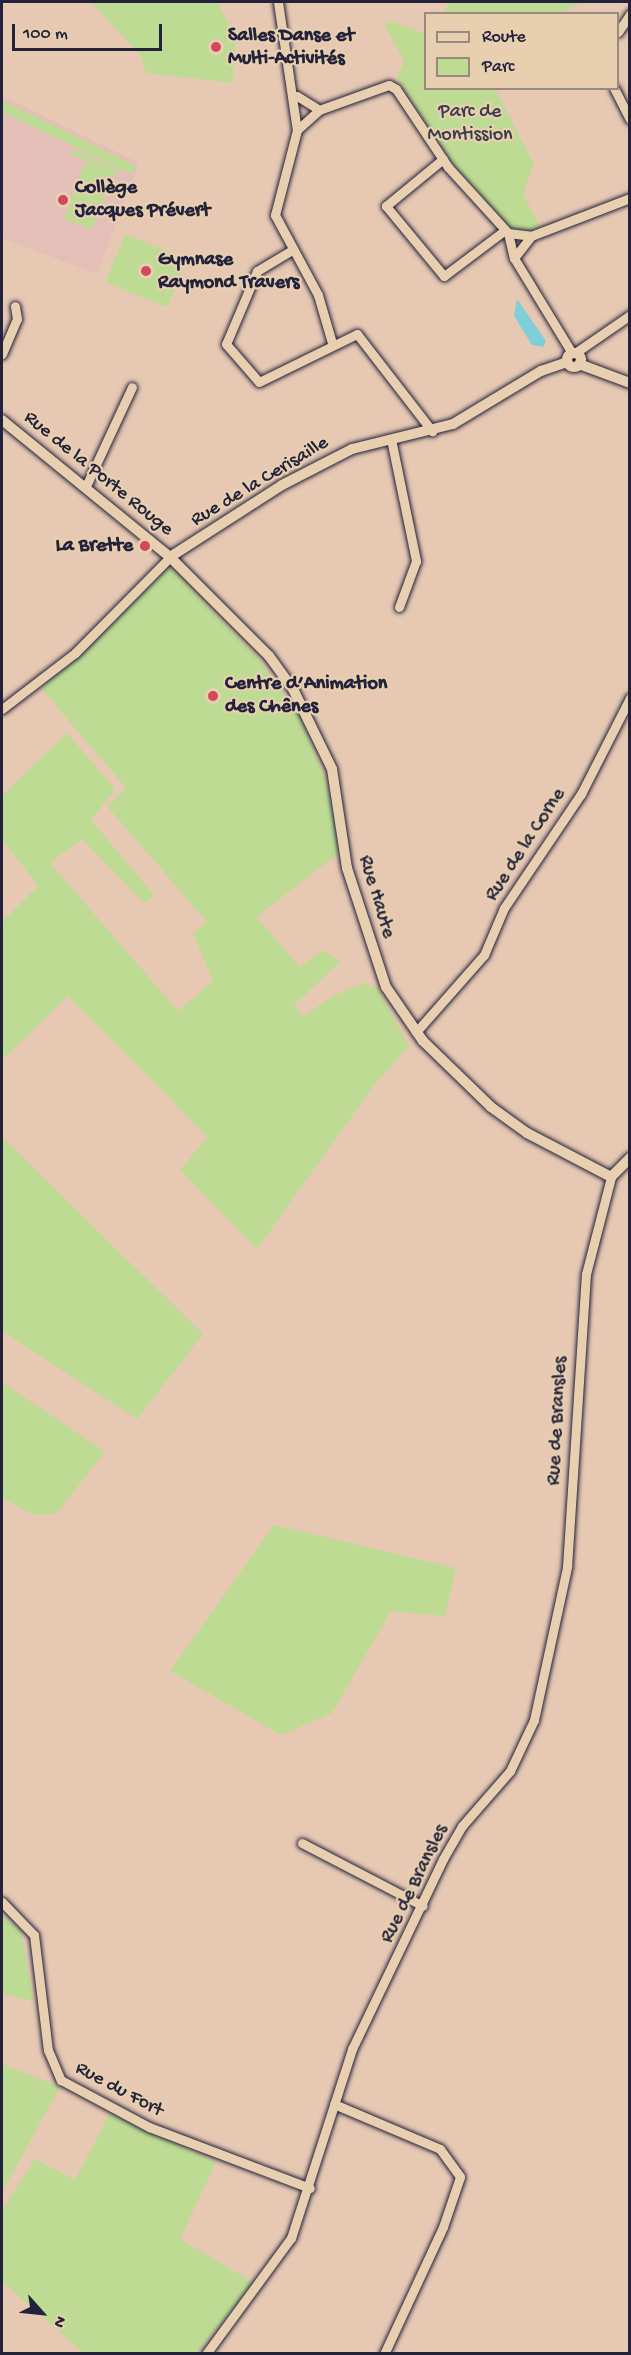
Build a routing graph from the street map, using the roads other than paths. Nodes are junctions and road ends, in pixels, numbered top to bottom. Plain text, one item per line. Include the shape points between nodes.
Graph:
1 (278, 2) edge
2 (630, 14) edge
3 (619, 30) edge
4 (615, 90) edge
5 (297, 96) junction
6 (319, 110) junction
7 (630, 119) edge
8 (297, 130) junction
9 (443, 159) junction
10 (630, 198) edge
11 (506, 232) junction
12 (531, 236) junction
13 (292, 250) junction
14 (514, 258) junction
15 (15, 306) dead end
16 (630, 315) edge
17 (332, 343) junction
18 (2, 354) edge
19 (574, 358) junction
20 (630, 383) edge
21 (132, 387) dead end
22 (2, 420) edge
23 (432, 431) junction
24 (391, 439) junction
25 (86, 486) junction
26 (170, 557) junction
27 (399, 607) dead end
28 (630, 698) edge
29 (2, 709) edge
30 (416, 1032) junction
31 (629, 1158) edge
32 (611, 1177) junction
33 (302, 1844) dead end
34 (2, 1902) edge
35 (423, 1906) junction
36 (334, 2104) junction
37 (310, 2188) junction
38 (384, 2353) edge
39 (206, 2354) edge

1 - 5 street
2 - 3 street
4 - 7 street
5 - 6 street
5 - 8 street
6 - 8 street
6 - 9 street via 389,85
8 - 13 street via 275,215
9 - 11 street
9 - 11 street via 386,206 444,276
10 - 12 street
11 - 12 street
11 - 14 street
12 - 14 street
13 - 17 street via 318,295
13 - 17 street via 257,271 226,344 259,382
14 - 19 street
15 - 18 street via 17,319
16 - 19 street, Rue de la Cerisaille
17 - 23 street via 357,334 364,337
19 - 20 street
19 - 23 street, Rue de la Cerisaille
21 - 25 street
22 - 25 street, Rue de la Porte Rouge
23 - 24 street, Rue de la Cerisaille
24 - 26 street, Rue de la Cerisaille via 352,449 282,485
24 - 27 street via 416,561
25 - 26 street, Rue de la Porte Rouge
26 - 29 street via 75,653
26 - 30 street, Rue Haute via 269,656 311,722 332,769 347,868 386,987
28 - 30 street, Rue de la Corne via 581,794 504,908 484,955
30 - 32 street, Rue Haute via 491,1107
31 - 32 street
32 - 35 street, Rue de Bransles via 585,1285 567,1567 534,1720 510,1770 462,1826
33 - 35 street
34 - 37 street, Rue du Fort via 34,1935 48,2050 60,2080 149,2127
35 - 36 street, Rue de Bransles via 352,2049
36 - 37 street, Rue de Bransles
36 - 38 street via 440,2149 460,2177 443,2227
37 - 39 street, Rue de Bransles via 282,2256

